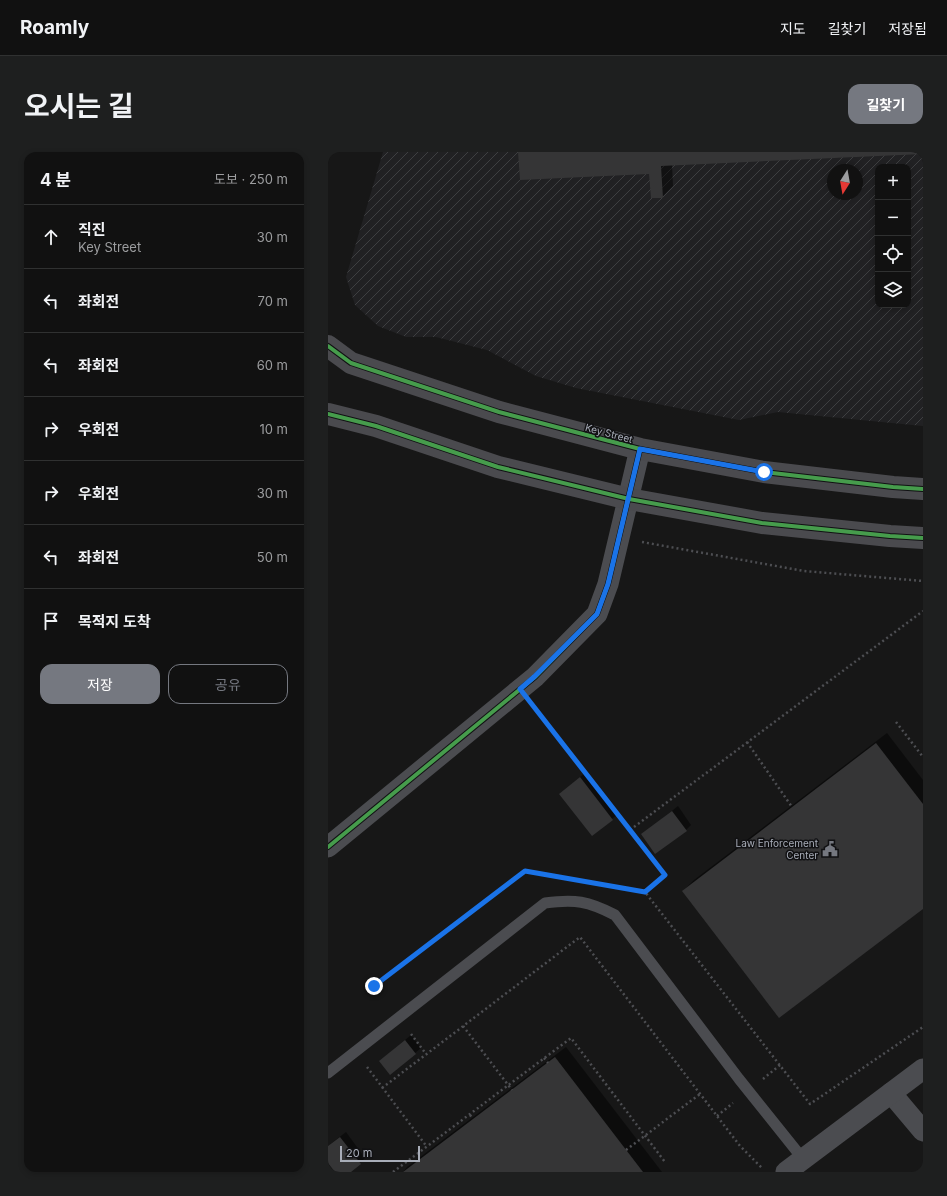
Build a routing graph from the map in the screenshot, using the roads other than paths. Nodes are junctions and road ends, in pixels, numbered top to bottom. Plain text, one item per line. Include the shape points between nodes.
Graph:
1 (328, 346) edge
2 (328, 414) edge
3 (640, 449) junction
4 (923, 489) edge
5 (629, 499) junction
6 (923, 538) edge
7 (328, 847) edge
8 (923, 1069) edge
9 (328, 1073) edge
10 (891, 1093) junction
11 (923, 1131) edge
12 (803, 1159) junction
13 (786, 1172) edge

1 - 3 main road, Key Street via 351,363 499,412
2 - 5 main road via 376,426 498,467
3 - 4 main road, Key Street via 764,472
3 - 5 street
5 - 6 main road via 762,524
5 - 7 street via 608,584 597,614 534,677
8 - 10 street
9 - 12 lane via 545,904 574,901 598,906 615,915 734,1073
10 - 11 street
10 - 12 street
12 - 13 street

